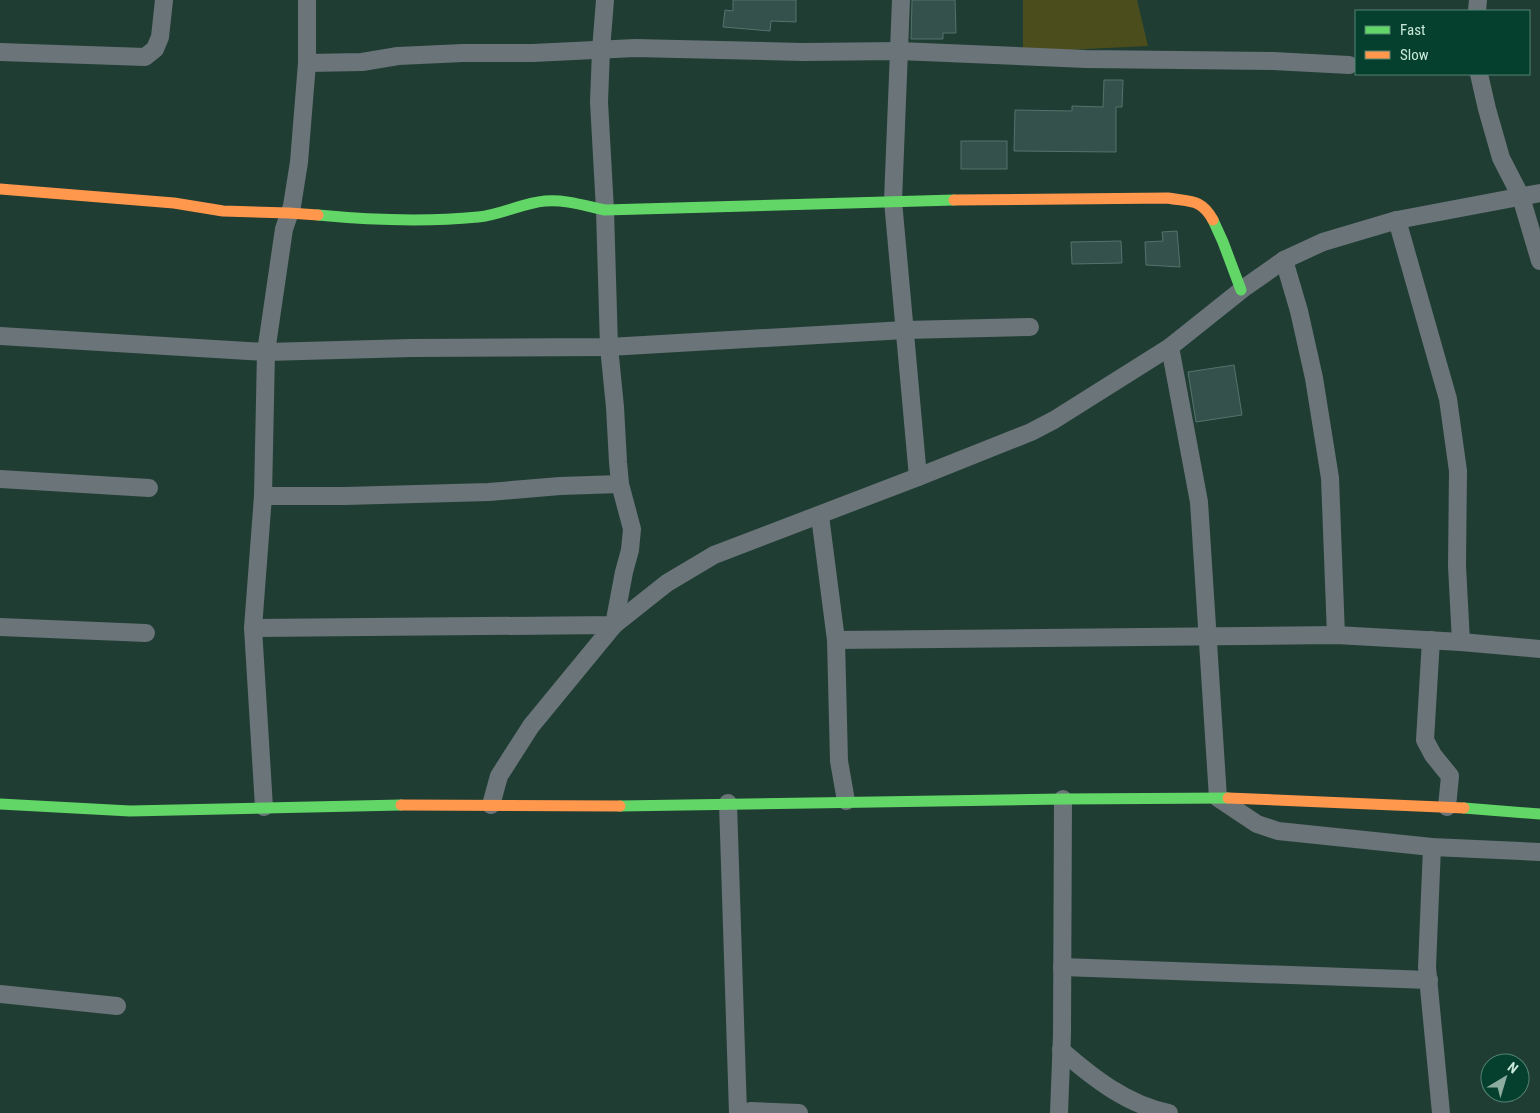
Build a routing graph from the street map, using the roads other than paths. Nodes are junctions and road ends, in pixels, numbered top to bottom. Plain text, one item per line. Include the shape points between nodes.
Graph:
1 (164, 0) edge
2 (307, 0) edge
3 (605, 0) edge
4 (901, 0) edge
5 (600, 50) junction
6 (899, 51) junction
7 (0, 52) edge
8 (307, 63) junction
9 (1349, 65) dead end
10 (1479, 75) edge
11 (0, 188) edge
12 (1540, 193) edge
13 (1521, 197) junction
14 (893, 200) junction
15 (605, 210) junction
16 (289, 213) junction
17 (1397, 220) junction
18 (1284, 260) junction
19 (1540, 261) edge
20 (1241, 290) junction
21 (1030, 327) dead end
22 (905, 330) junction
23 (0, 336) edge
24 (609, 347) junction
25 (1170, 347) junction
26 (266, 352) junction
27 (918, 478) junction
28 (0, 479) edge
29 (620, 484) junction
30 (149, 488) dead end
31 (263, 496) junction
32 (820, 516) junction
33 (614, 625) junction
34 (0, 627) edge
35 (253, 628) junction
36 (146, 633) dead end
37 (1336, 635) junction
38 (1208, 638) junction
39 (836, 640) junction
40 (1431, 640) junction
41 (1461, 642) junction
42 (1540, 649) edge
43 (1218, 798) junction
44 (1063, 799) junction
45 (846, 802) junction
46 (0, 804) edge
47 (728, 804) junction
48 (491, 805) junction
49 (264, 807) junction
50 (1447, 807) junction
51 (1540, 814) edge
52 (1432, 847) junction
53 (1540, 852) edge
54 (1062, 967) junction
55 (1428, 980) junction
56 (0, 994) edge
57 (117, 1006) dead end
58 (1061, 1050) junction
59 (738, 1113) edge
60 (743, 1113) edge
61 (798, 1113) edge
62 (1059, 1113) edge
63 (1169, 1113) edge
64 (1441, 1113) edge

1 - 7 street via 160,37 155,49 145,57
2 - 8 street
3 - 5 street
4 - 6 street
5 - 6 street
5 - 8 street via 464,53
5 - 15 street via 599,102
6 - 9 street via 1086,59 1273,60
6 - 14 street
8 - 16 street via 299,162
10 - 13 street via 1501,158
11 - 16 street via 174,203 223,211
12 - 13 street
13 - 17 street
13 - 19 street
14 - 15 street
14 - 20 street via 1168,198 1201,203 1217,227
14 - 22 street
15 - 16 street via 545,201 472,218 348,218
15 - 24 street
16 - 26 street
17 - 18 street via 1323,242
17 - 41 street via 1448,399 1458,470 1457,566
18 - 20 street
18 - 37 street via 1314,378 1330,478
20 - 25 street
21 - 22 street
22 - 24 street
22 - 27 street
23 - 26 street
24 - 26 street
24 - 29 street
25 - 27 street via 1031,432
25 - 38 street via 1199,502
26 - 31 street
27 - 32 street
28 - 30 street
29 - 31 street via 489,492
29 - 33 street via 632,530
31 - 35 street
32 - 33 street via 714,555 668,583
32 - 39 street
33 - 35 street
33 - 48 street via 531,726 498,776
34 - 36 street
35 - 49 street
37 - 38 street
37 - 40 street
38 - 39 street
38 - 43 street
39 - 45 street via 839,761
40 - 41 street
40 - 50 street via 1426,740 1450,776
41 - 42 street
43 - 44 street
43 - 50 street
43 - 52 street via 1257,824 1278,831
44 - 45 street
44 - 54 street
45 - 47 street
46 - 49 street via 130,811
47 - 48 street
47 - 59 street
48 - 49 street
50 - 51 street
52 - 53 street
52 - 55 street
54 - 55 street
54 - 58 street
55 - 64 street
56 - 57 street
58 - 62 street
58 - 63 street via 1088,1074 1119,1094
60 - 61 street

